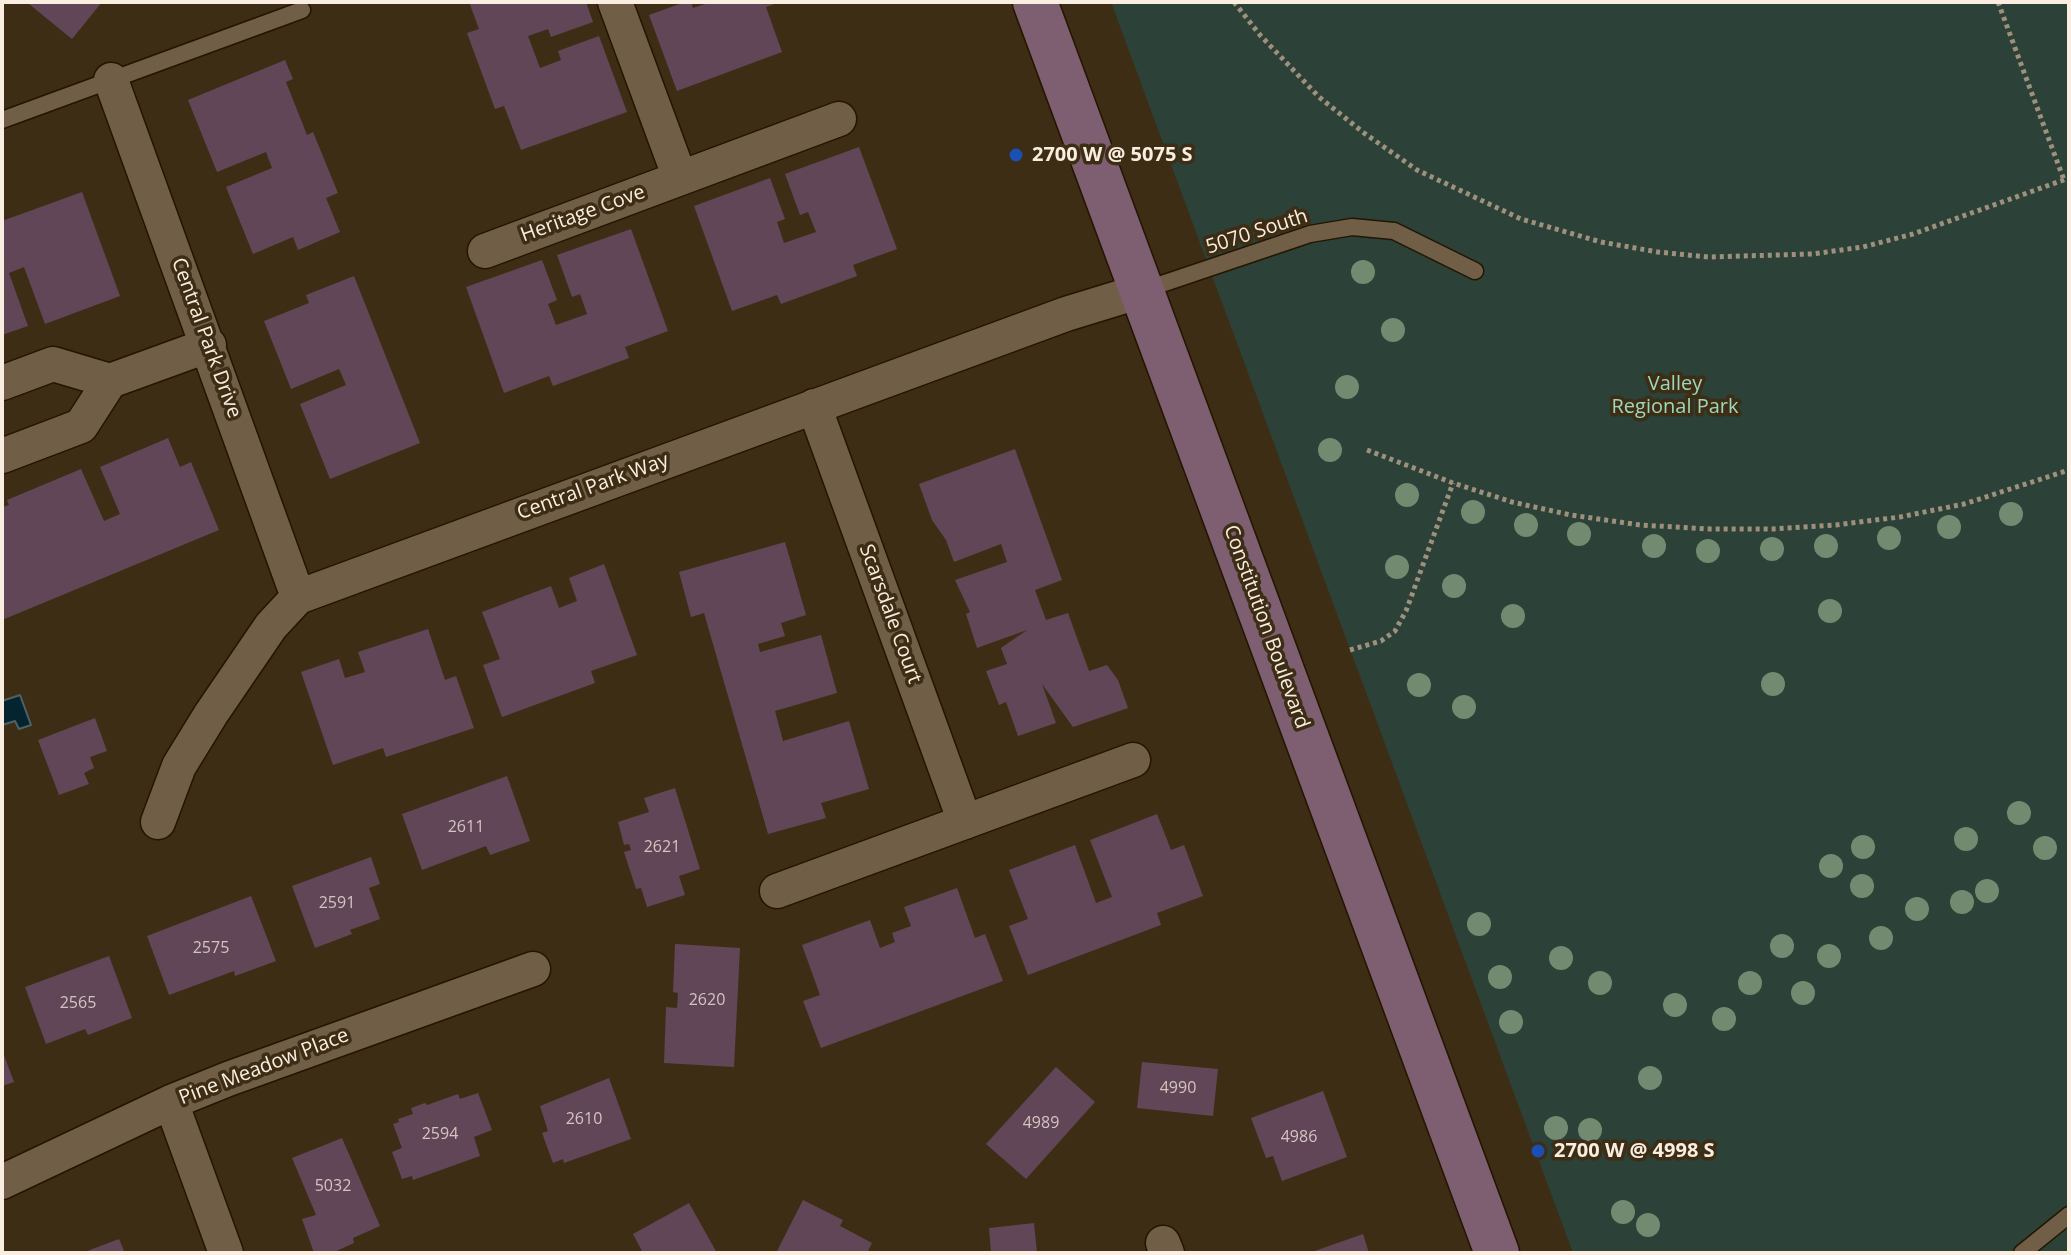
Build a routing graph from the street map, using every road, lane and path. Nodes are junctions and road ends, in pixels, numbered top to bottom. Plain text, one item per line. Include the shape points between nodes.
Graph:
1 (615, 2) edge
2 (1035, 2) edge
3 (1234, 2) edge
4 (1998, 2) edge
5 (302, 10) dead end
6 (111, 80) junction
7 (839, 119) dead end
8 (2, 120) edge
9 (680, 178) junction
10 (2066, 179) edge
11 (485, 251) dead end
12 (1475, 271) dead end
13 (1141, 291) junction
14 (209, 345) junction
15 (110, 381) junction
16 (2, 383) edge
17 (814, 406) junction
18 (1367, 450) dead end
19 (2, 456) edge
20 (2069, 470) edge
21 (1453, 483) junction
22 (298, 597) junction
23 (1350, 650) dead end
24 (1133, 760) dead end
25 (158, 822) dead end
26 (965, 822) junction
27 (777, 891) dead end
28 (533, 969) dead end
29 (171, 1102) junction
30 (2, 1182) edge
31 (2069, 1215) edge
32 (226, 1253) edge
33 (1497, 1253) edge
34 (2022, 1253) edge

1 - 9 street
2 - 13 main road, Constitution Boulevard
3 - 10 path via 1319,97 1417,170 1521,219 1601,242 1708,257 1812,254 1913,234
4 - 10 path
5 - 6 lane
6 - 8 lane
6 - 14 street, Central Park Drive
7 - 9 street, Heritage Cove
9 - 11 street, Heritage Cove
12 - 13 lane, 5070 South via 1394,231 1352,227 1310,234
13 - 17 street, Central Park Way
13 - 33 main road, Constitution Boulevard
14 - 15 street
14 - 22 street, Central Park Drive
15 - 16 street via 53,364
15 - 19 street via 81,426
17 - 22 street, Central Park Way
17 - 26 street, Scarsdale Court
18 - 21 path
20 - 21 path via 1964,504 1900,517 1773,529 1640,525 1512,502
21 - 23 path via 1395,631
22 - 25 street, Central Park Way via 271,626 211,714 179,766
24 - 26 street
26 - 27 street
28 - 29 street, Pine Meadow Place
29 - 30 street, Pine Meadow Place
29 - 32 street
31 - 34 lane

